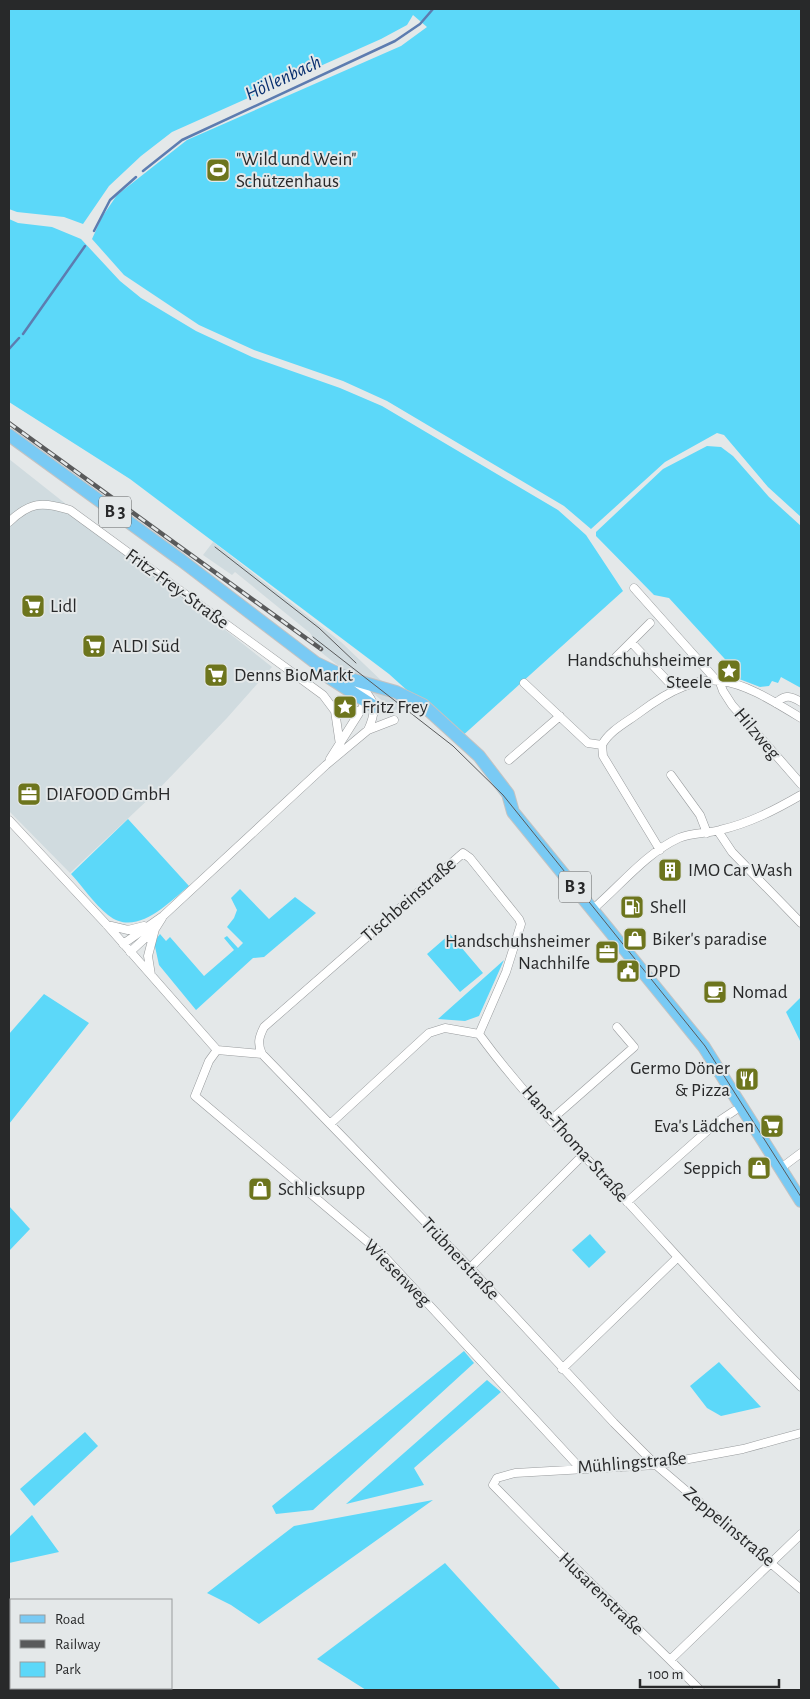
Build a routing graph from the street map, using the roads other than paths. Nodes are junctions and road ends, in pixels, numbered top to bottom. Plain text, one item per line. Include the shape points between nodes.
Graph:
1 (9, 435) edge
2 (9, 522) edge
3 (634, 588) dead end
4 (650, 623) dead end
5 (631, 642) junction
6 (616, 656) dead end
7 (316, 663) junction
8 (353, 680) junction
9 (717, 680) junction
10 (524, 683) dead end
11 (674, 689) junction
12 (801, 702) edge
13 (776, 703) junction
14 (368, 705) junction
15 (335, 711) junction
16 (432, 712) junction
17 (560, 716) junction
18 (801, 718) edge
19 (394, 720) dead end
20 (368, 730) junction
21 (340, 745) junction
22 (602, 745) junction
23 (509, 760) dead end
24 (326, 765) junction
25 (671, 775) dead end
26 (801, 784) edge
27 (801, 794) edge
28 (10, 825) edge
29 (718, 831) junction
30 (708, 832) junction
31 (660, 850) junction
32 (593, 909) junction
33 (801, 923) edge
34 (107, 925) junction
35 (151, 927) junction
36 (123, 944) junction
37 (130, 952) junction
38 (151, 975) junction
39 (617, 1027) dead end
40 (479, 1034) junction
41 (217, 1050) junction
42 (262, 1054) junction
43 (734, 1111) dead end
44 (552, 1119) junction
45 (330, 1124) junction
46 (801, 1152) edge
47 (584, 1155) junction
48 (781, 1168) junction
49 (801, 1201) edge
50 (627, 1202) junction
51 (677, 1258) junction
52 (470, 1268) junction
53 (562, 1369) junction
54 (801, 1387) edge
55 (801, 1434) edge
56 (656, 1465) junction
57 (580, 1468) junction
58 (493, 1482) joint
59 (801, 1534) edge
60 (771, 1562) junction
61 (801, 1589) edge
62 (670, 1660) junction
63 (700, 1690) edge

1 - 7 main road, B 3
2 - 15 street, Fritz-Frey-Straße via 28,506 42,504 70,510 319,692
3 - 9 street, Hilzweg
4 - 5 street
5 - 6 street
5 - 11 street
7 - 8 main road, B 3
7 - 14 main road, B 3 via 330,678
8 - 14 street
8 - 16 main road, B 3 via 408,697
9 - 11 street
9 - 13 street via 742,686
9 - 26 street, Hilzweg via 732,705
10 - 17 street
11 - 22 street via 613,732
12 - 13 street via 785,696
13 - 18 street
14 - 15 street via 345,714
14 - 16 main road, B 3 via 386,697 417,710
14 - 20 street via 374,718
14 - 21 street
15 - 21 street
16 - 32 main road, B 3 via 479,756 508,794 513,812
17 - 22 street via 588,743
17 - 23 street
19 - 20 street
20 - 24 street
21 - 24 street
22 - 31 street via 603,756
24 - 35 street
25 - 30 street via 700,815
27 - 29 street via 761,817
28 - 34 street
29 - 30 street
29 - 33 street via 741,863
30 - 31 street via 686,835
31 - 32 street
32 - 48 main road, B 3 via 704,1047
34 - 35 street via 128,930
34 - 36 street
35 - 36 street
35 - 37 street
35 - 38 street via 148,956
36 - 37 street
37 - 38 street
38 - 41 street
39 - 44 street via 634,1047
40 - 42 street, Tischbeinstraße via 506,972 521,924 463,853 264,1027 258,1046
40 - 44 street, Hans-Thoma-Straße
40 - 45 street via 445,1028 429,1033
41 - 42 street
41 - 57 street, Wiesenweg via 195,1096 382,1254
42 - 45 street, Trübnerstraße
43 - 50 street via 716,1123
44 - 47 street, Hans-Thoma-Straße
45 - 52 street, Trübnerstraße
46 - 48 street
47 - 50 street, Hans-Thoma-Straße
47 - 52 street
48 - 49 main road, B 3
50 - 51 street, Hans-Thoma-Straße
51 - 53 street
51 - 54 street, Hans-Thoma-Straße
52 - 53 street, Trübnerstraße
53 - 56 street, Trübnerstraße
55 - 56 street, Mühlingstraße via 743,1449
56 - 57 street, Mühlingstraße
56 - 60 street, Zeppelinstraße
57 - 58 street, Mühlingstraße via 515,1473
58 - 62 street, Husarenstraße via 496,1490
59 - 60 street
60 - 61 street, Zeppelinstraße
60 - 62 street
62 - 63 street, Husarenstraße

